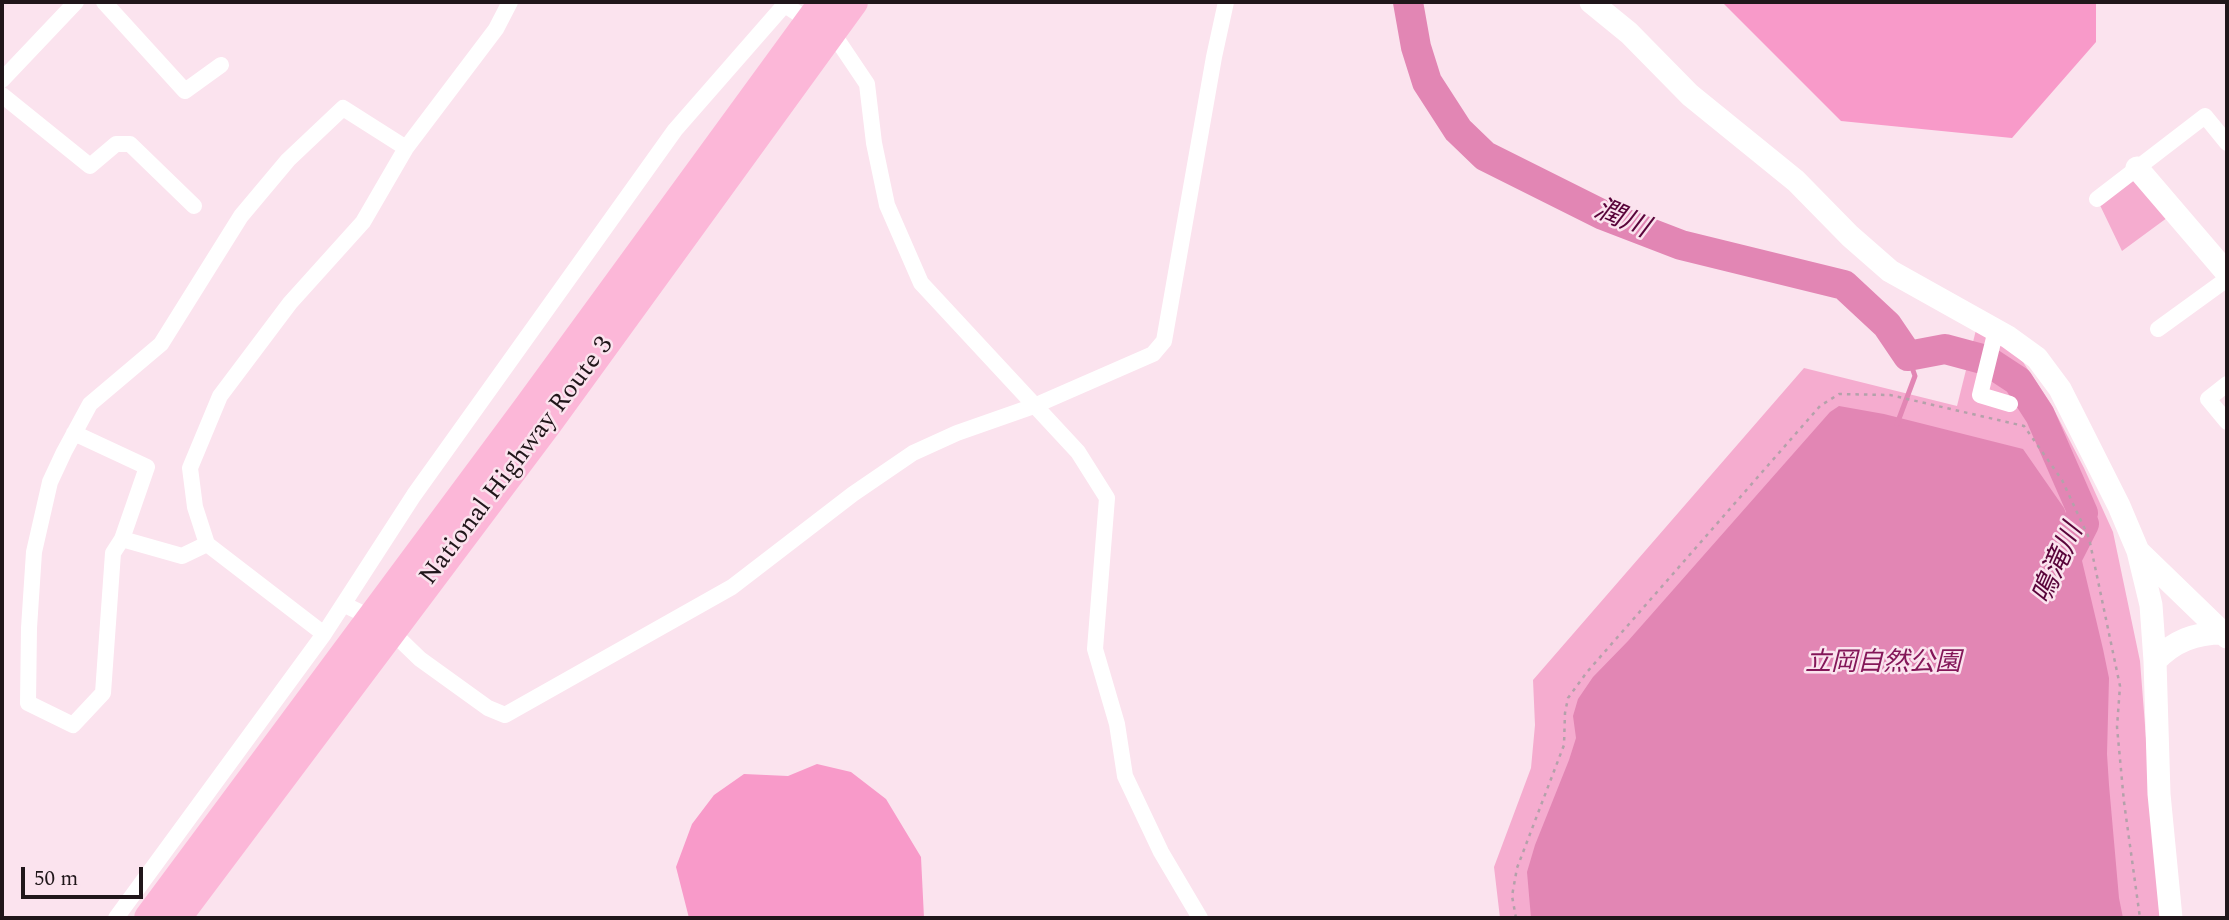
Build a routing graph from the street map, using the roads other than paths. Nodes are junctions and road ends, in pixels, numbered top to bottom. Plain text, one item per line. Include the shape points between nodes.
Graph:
1 (76, 2) edge
2 (104, 2) edge
3 (510, 2) edge
4 (852, 2) edge
5 (1226, 2) edge
6 (1591, 2) edge
7 (785, 3) edge
8 (822, 19) edge
9 (222, 65) dead end
10 (2, 80) edge
11 (2, 95) edge
12 (2227, 143) edge
13 (406, 148) junction
14 (2137, 168) junction
15 (2097, 199) dead end
16 (194, 206) dead end
17 (2227, 273) edge
18 (2227, 279) edge
19 (2158, 329) dead end
20 (1996, 330) junction
21 (2227, 384) edge
22 (2010, 404) dead end
23 (1034, 406) junction
24 (2227, 422) edge
25 (74, 433) junction
26 (122, 539) junction
27 (207, 544) junction
28 (2138, 551) junction
29 (345, 605) junction
30 (382, 625) junction
31 (324, 634) junction
32 (2225, 635) edge
33 (2155, 661) junction
34 (116, 918) edge
35 (149, 918) edge
36 (176, 918) edge
37 (1200, 918) edge
38 (2171, 918) edge

1 - 10 street
2 - 9 street via 185,91
3 - 13 street via 496,29
4 - 8 highway, National Highway Route 3
5 - 23 street via 1164,341 1153,354
6 - 20 street via 1690,95 1797,181 1890,271
7 - 8 street
7 - 29 street via 675,130 414,495
8 - 23 street via 867,84 887,205 921,283
8 - 30 highway, National Highway Route 3
11 - 16 street via 90,166 116,144 130,144
12 - 14 street via 2205,116
13 - 25 street via 343,108 288,160 241,216 162,344 90,404
13 - 27 street via 363,222 290,303 220,396 191,468 195,507
14 - 15 street
14 - 17 street
18 - 19 street
20 - 22 street via 1980,395
20 - 28 street via 2037,358 2060,389
21 - 24 street via 2208,400
23 - 30 street via 913,453 732,587 505,715 488,708 420,659
23 - 37 street via 1078,452 1107,498 1095,649 1117,724 1125,776 1161,852
25 - 26 street via 146,467
25 - 26 street via 50,482 34,552 28,703 73,724 103,693 113,553
26 - 27 street via 182,556
27 - 31 street
28 - 32 street
28 - 33 street via 2151,604
29 - 30 street
29 - 31 street
30 - 35 highway, National Highway Route 3
30 - 36 highway, National Highway Route 3
31 - 34 street
32 - 33 street via 2207,633 2178,642
33 - 38 street via 2159,794

